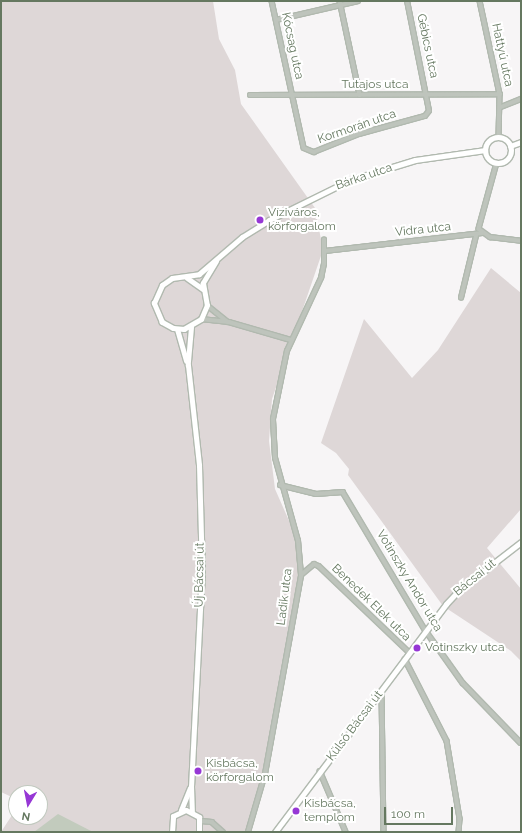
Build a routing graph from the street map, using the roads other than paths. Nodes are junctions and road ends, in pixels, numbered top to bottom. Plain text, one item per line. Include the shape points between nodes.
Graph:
1 (272, 1) edge
2 (358, 1) edge
3 (407, 1) edge
4 (480, 1) edge
5 (340, 3) edge
6 (276, 20) junction
7 (428, 94) junction
8 (500, 94) junction
9 (250, 95) dead end
10 (292, 95) junction
11 (360, 95) junction
12 (521, 99) edge
13 (501, 107) junction
14 (500, 137) junction
15 (521, 142) edge
16 (510, 146) junction
17 (485, 150) junction
18 (497, 163) junction
19 (482, 233) junction
20 (476, 236) junction
21 (324, 240) dead end
22 (521, 241) edge
23 (325, 251) junction
24 (216, 261) junction
25 (184, 277) junction
26 (204, 291) junction
27 (462, 298) dead end
28 (207, 305) junction
29 (201, 319) junction
30 (229, 322) junction
31 (191, 327) junction
32 (177, 329) junction
33 (291, 340) junction
34 (188, 365) junction
35 (280, 485) junction
36 (521, 542) edge
37 (301, 575) junction
38 (434, 619) joint
39 (426, 631) junction
40 (410, 653) junction
41 (405, 659) junction
42 (382, 691) junction
43 (521, 743) edge
44 (320, 771) junction
45 (191, 786) junction
46 (181, 810) junction
47 (192, 811) junction
48 (201, 821) junction
49 (172, 832) edge
50 (199, 832) edge
51 (223, 832) edge
52 (248, 832) edge
53 (275, 832) edge
54 (346, 832) edge
55 (384, 832) edge
56 (459, 832) edge

1 - 6 street, Kócsag utca
2 - 5 street
3 - 7 street, Gébics utca
4 - 8 street, Hattyú utca
5 - 6 street
5 - 11 street
6 - 10 street, Kócsag utca
7 - 8 street, Tutajos utca
7 - 10 street, Kormorán utca via 429,110 425,116 359,134 314,152 304,148
7 - 11 street, Tutajos utca
8 - 13 street, Hattyú utca
9 - 10 street, Tutajos utca
10 - 11 street, Tutajos utca
12 - 13 street
13 - 14 street, Hattyú utca
14 - 16 street
14 - 17 street via 490,140
15 - 16 street
16 - 18 street via 509,157
17 - 18 street via 488,158
17 - 24 street, Bárka utca via 415,160 350,180 269,220 242,237
18 - 19 street via 479,225
19 - 20 street, Vidra utca
19 - 22 street via 490,237
20 - 23 street, Vidra utca
20 - 27 street
21 - 23 street, Ladik utca
23 - 33 street, Ladik utca via 321,278
24 - 25 street via 199,274
24 - 26 street via 203,283
25 - 26 street via 195,281
25 - 32 street via 165,282 154,299 159,319
26 - 28 street
28 - 29 street
28 - 30 street
29 - 30 street
29 - 31 street
30 - 33 street
31 - 32 street
31 - 34 street, Új Bácsai út
32 - 34 street, Új Bácsai út
33 - 35 street, Ladik utca via 274,419 274,458
34 - 45 street, Új Bácsai út via 201,525
35 - 37 street, Ladik utca via 298,541
35 - 39 street, Votinszky Andor utca via 316,494 343,492
36 - 38 street, Bácsai út via 459,590
37 - 40 street, Benedek Elek utca via 309,566 319,566
37 - 52 street, Ladik utca via 265,774
38 - 39 street, Külső Bácsai út
39 - 40 street, Külső Bácsai út
39 - 43 street, Votinszky Andor utca via 463,683
40 - 41 street, Külső Bácsai út
41 - 42 street, Külső Bácsai út
41 - 56 street, Benedek Elek utca via 447,741 460,819
42 - 44 street, Külső Bácsai út
42 - 55 street
44 - 53 street, Külső Bácsai út
44 - 54 street
45 - 46 street, Új Bácsai út
45 - 47 street, Új Bácsai út
46 - 47 street
46 - 49 street, Új Bácsai út via 171,821
47 - 48 street
48 - 50 street
48 - 51 street via 212,822

